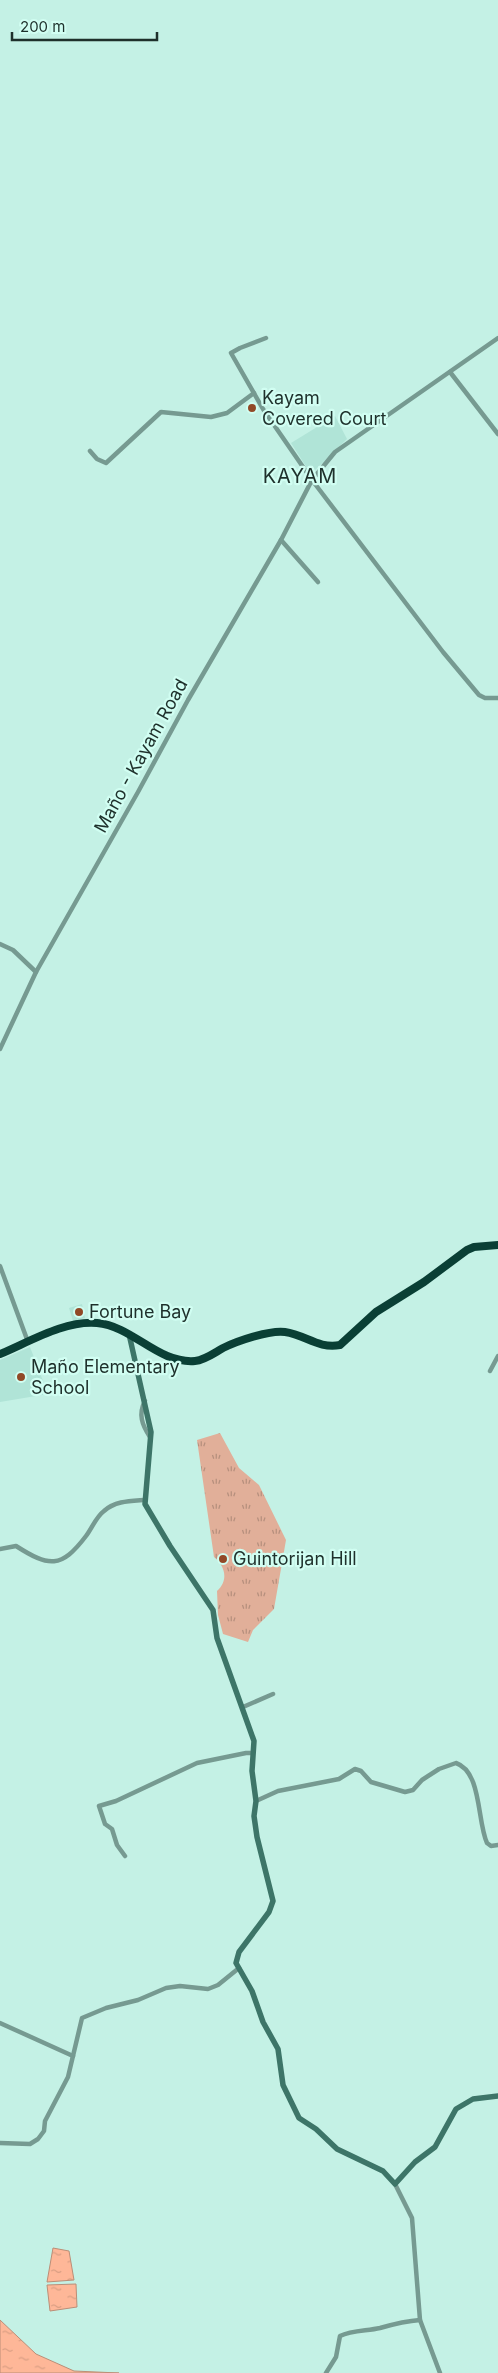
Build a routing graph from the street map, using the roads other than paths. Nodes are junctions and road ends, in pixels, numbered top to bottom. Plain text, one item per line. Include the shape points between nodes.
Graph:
1 (266, 338) dead end
2 (498, 338) edge
3 (450, 372) junction
4 (254, 393) junction
5 (498, 434) edge
6 (90, 451) dead end
7 (312, 480) junction
8 (281, 540) junction
9 (318, 582) dead end
10 (498, 698) edge
11 (0, 944) edge
12 (36, 972) junction
13 (0, 1049) edge
14 (498, 1245) edge
15 (0, 1266) edge
16 (129, 1334) junction
17 (28, 1342) junction
18 (0, 1354) edge
19 (498, 1356) edge
20 (490, 1371) dead end
21 (144, 1500) junction
22 (0, 1549) edge
23 (273, 1694) dead end
24 (242, 1707) junction
25 (253, 1753) junction
26 (256, 1801) junction
27 (498, 1845) edge
28 (125, 1856) dead end
29 (239, 1968) junction
30 (0, 2023) edge
31 (73, 2056) junction
32 (498, 2096) edge
33 (0, 2143) edge
34 (395, 2184) junction
35 (420, 2320) junction
36 (326, 2373) edge
37 (440, 2373) edge

1 - 4 street via 231,353
2 - 3 street, Maño - Kayam Road
3 - 5 street
3 - 7 street, Maño - Kayam Road via 335,452
4 - 6 street via 227,413 211,417 161,412 106,463
4 - 7 street
7 - 8 street, Maño - Kayam Road
7 - 10 street via 470,685 485,698
8 - 9 street
8 - 12 street, Maño - Kayam Road
11 - 12 street via 13,950
12 - 13 street, Maño - Kayam Road
14 - 16 highway via 474,1246 466,1250 424,1282 376,1312 340,1345 322,1346 285,1332 240,1341 191,1361 156,1351
15 - 17 street
16 - 17 highway via 97,1323 77,1325
16 - 21 street via 146,1400 151,1438
17 - 18 highway
19 - 20 street
21 - 22 street via 121,1502 104,1510 87,1536 69,1555 54,1563 37,1560 16,1546
21 - 24 street via 213,1610 217,1638
23 - 24 street
24 - 25 street via 254,1741
25 - 26 street
25 - 28 street via 197,1763 116,1802 98,1806
26 - 27 street via 278,1791 339,1778 355,1769 361,1770 370,1782 408,1792 439,1769 456,1763 462,1765 470,1776 487,1843
26 - 29 street via 257,1837 272,1901 269,1912 239,1952 236,1963
29 - 31 street via 208,1989 166,1988 82,2018
29 - 34 street via 278,2049 283,2085 299,2118 316,2128 337,2149 383,2171
30 - 31 street
31 - 33 street via 68,2077 38,2139 24,2144
32 - 34 street via 473,2099 456,2109 435,2147 415,2162
34 - 35 street via 412,2218
35 - 36 street via 347,2332 340,2336 336,2357
35 - 37 street

